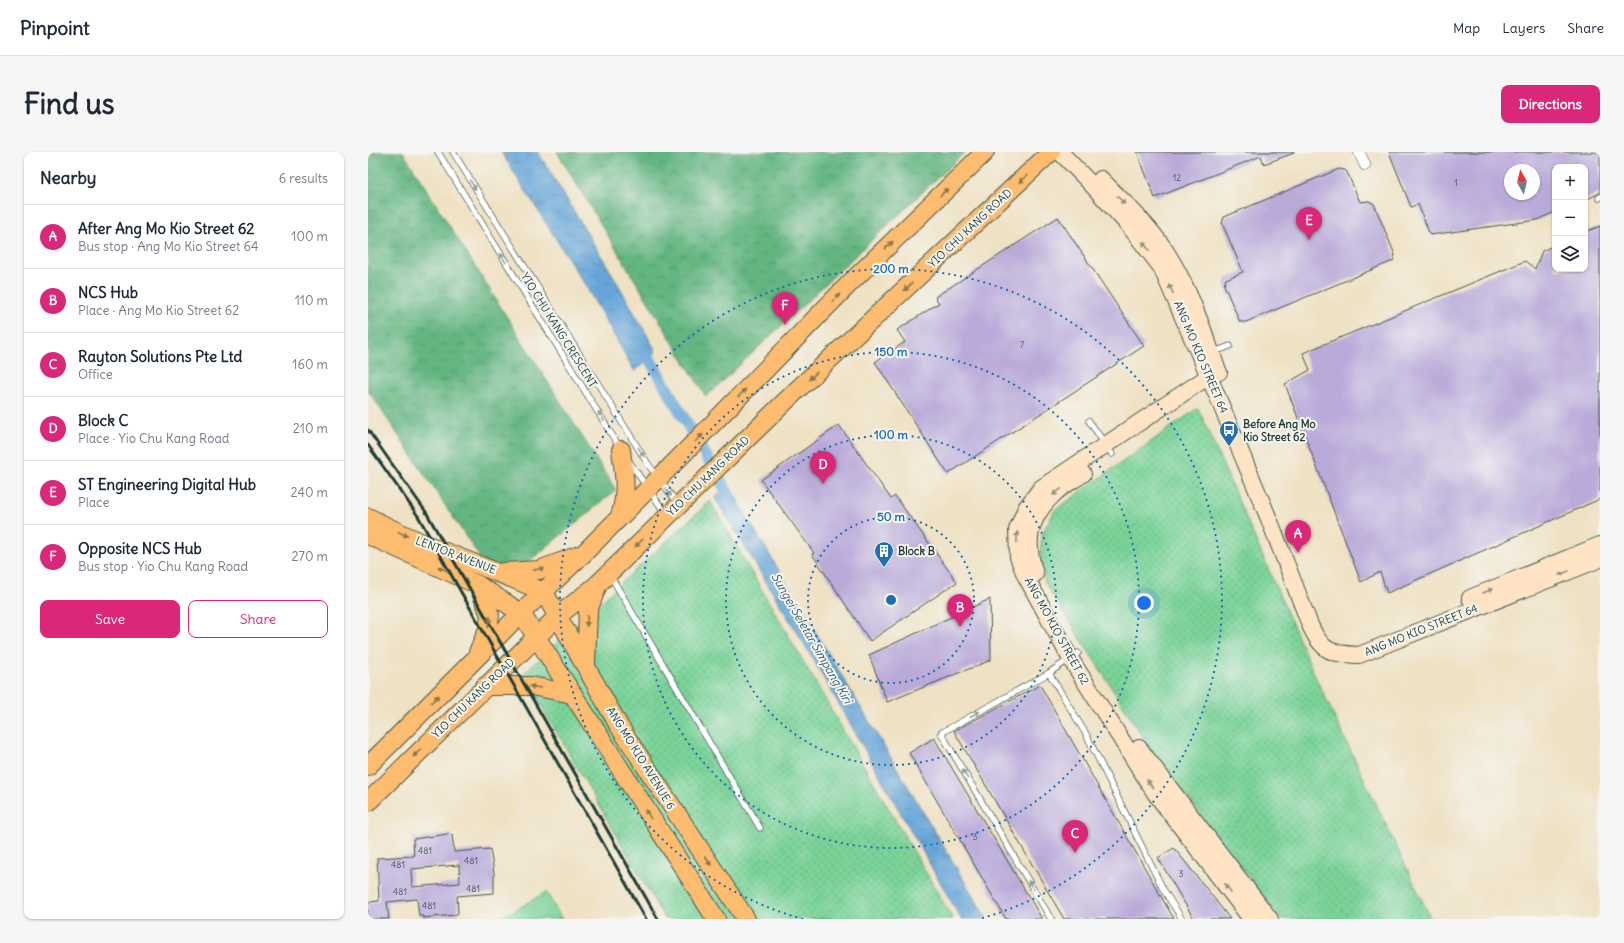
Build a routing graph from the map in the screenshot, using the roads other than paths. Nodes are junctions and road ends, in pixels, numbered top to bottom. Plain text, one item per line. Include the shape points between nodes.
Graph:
1 (438, 152) edge
2 (453, 152) edge
3 (985, 152) edge
4 (1051, 152) edge
5 (1060, 152) edge
6 (1074, 152) edge
7 (1359, 152) edge
8 (1365, 165) dead end
9 (1134, 222) junction
10 (1166, 264) junction
11 (1230, 346) dead end
12 (1211, 353) junction
13 (1216, 379) junction
14 (1089, 421) dead end
15 (1109, 449) junction
16 (621, 450) junction
17 (653, 484) junction
18 (673, 510) junction
19 (620, 516) junction
20 (368, 517) edge
21 (368, 535) edge
22 (1600, 545) edge
23 (585, 552) junction
24 (1600, 559) edge
25 (500, 573) junction
26 (603, 578) junction
27 (478, 585) junction
28 (544, 592) junction
29 (521, 613) junction
30 (558, 616) junction
31 (537, 637) junction
32 (1074, 656) junction
33 (475, 659) junction
34 (586, 667) junction
35 (1049, 673) junction
36 (485, 686) junction
37 (573, 694) junction
38 (368, 766) edge
39 (368, 802) edge
40 (760, 828) dead end
41 (1267, 918) edge
42 (716, 919) edge
43 (746, 919) edge
44 (1051, 919) edge
45 (1182, 919) edge
46 (1251, 919) edge

16 -> 1 lane, YIO CHU KANG CRESCENT
2 -> 17 lane, YIO CHU KANG CRESCENT
17 -> 3 main road via 851,282
4 -> 18 main road, YIO CHU KANG ROAD
5 - 9 street, ANG MO KIO STREET 64
6 -> 9 street, ANG MO KIO STREET 64
7 - 8 street
9 - 10 street, ANG MO KIO STREET 64
10 - 12 street, ANG MO KIO STREET 64 via 1193,305
13 -> 10 street, ANG MO KIO STREET 64
11 - 12 lane
12 - 13 street, ANG MO KIO STREET 64
13 - 15 street, ANG MO KIO STREET 62
13 -> 22 street, ANG MO KIO STREET 64 via 1322,625 1327,635 1343,646 1366,643
24 -> 13 street, ANG MO KIO STREET 64 via 1359,655 1339,654 1324,649 1310,625
14 - 15 lane
15 - 32 street, ANG MO KIO STREET 62 via 1041,488 1026,508 1017,530 1018,557 1030,573
16 - 17 lane, YIO CHU KANG CRESCENT
16 - 19 main road via 626,488
17 - 18 lane, YIO CHU KANG CRESCENT
17 -> 18 lane, YIO CHU KANG CRESCENT
17 - 19 main road
18 -> 26 main road, YIO CHU KANG ROAD
19 - 23 main road
20 -> 25 main road, LENTOR AVENUE via 426,544
27 -> 21 main road, LENTOR AVENUE
25 -> 23 main road via 539,570
23 - 28 main road
25 - 28 main road, LENTOR AVENUE
26 - 30 main road, YIO CHU KANG ROAD
26 -> 34 main road via 588,611
26 - 40 lane
27 - 29 main road, LENTOR AVENUE
33 -> 27 main road via 488,629 490,615
28 - 29 main road
28 - 30 main road, ANG MO KIO AVENUE 6
29 - 31 main road
29 - 33 main road
30 - 31 main road, YIO CHU KANG ROAD
30 - 34 main road, ANG MO KIO AVENUE 6
31 - 36 main road, YIO CHU KANG ROAD
31 - 37 main road
32 - 35 lane
32 - 41 street, ANG MO KIO STREET 62 via 1144,756
46 -> 32 street, ANG MO KIO STREET 62 via 1155,792
38 -> 33 main road
34 -> 43 main road, ANG MO KIO AVENUE 6 via 619,726
44 -> 35 lane via 941,733 1010,698
35 - 45 lane via 1086,734 1163,889
37 -> 36 main road via 531,686
36 -> 39 main road, YIO CHU KANG ROAD
42 -> 37 main road

